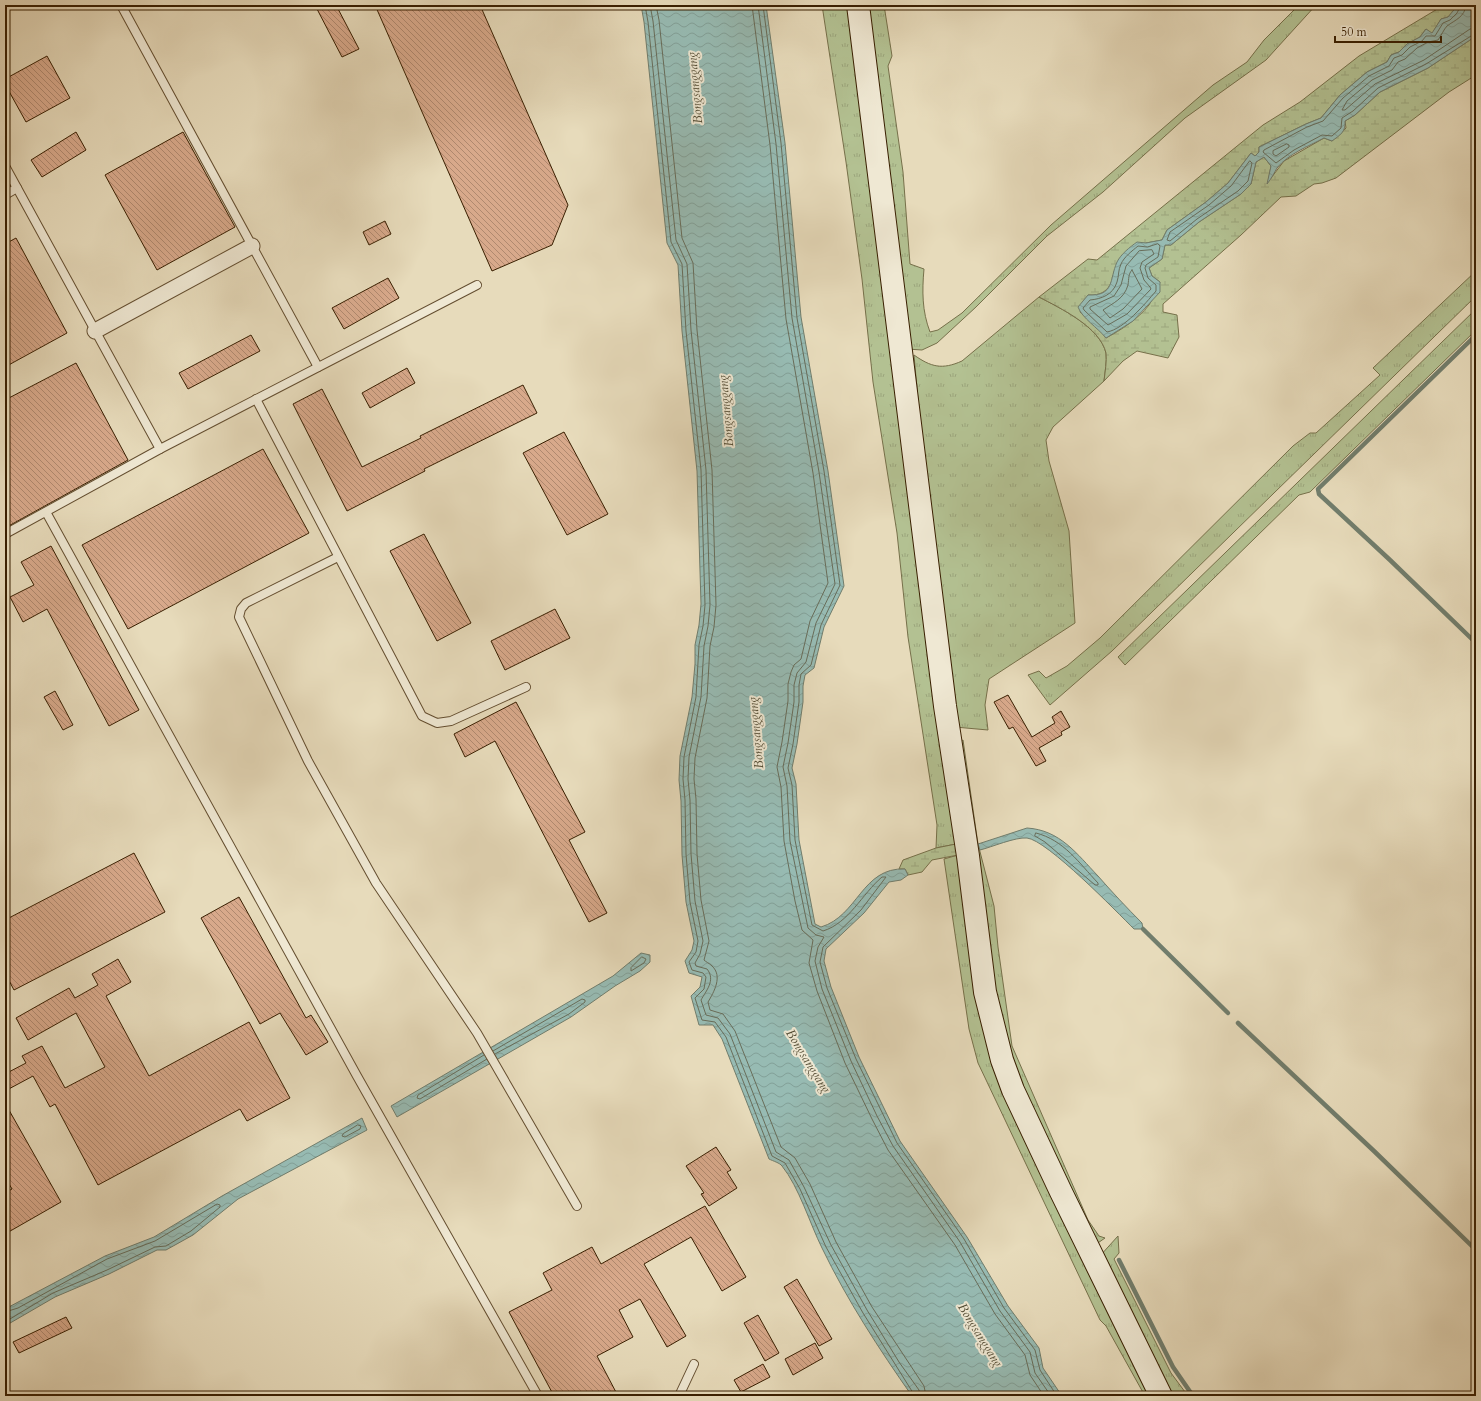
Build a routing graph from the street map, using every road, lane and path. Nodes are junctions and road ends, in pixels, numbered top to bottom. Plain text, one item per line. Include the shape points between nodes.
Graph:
1 (121, 5) edge
2 (858, 5) edge
3 (5, 166) edge
4 (17, 188) junction
5 (5, 195) edge
6 (252, 246) junction
7 (477, 285) dead end
8 (96, 330) junction
9 (318, 367) junction
10 (256, 399) junction
11 (160, 449) junction
12 (46, 512) junction
13 (5, 534) edge
14 (338, 557) junction
15 (526, 687) dead end
16 (577, 1206) dead end
17 (694, 1364) dead end
18 (538, 1396) edge
19 (680, 1396) edge
20 (1161, 1396) edge

1 - 6 lane
2 - 20 main road via 944,698 985,992 1002,1060 1013,1090 1060,1192
3 - 4 lane
4 - 5 lane
4 - 8 lane
6 - 8 street
6 - 9 lane
7 - 9 lane
8 - 11 lane
9 - 10 lane
10 - 11 lane
10 - 14 lane
11 - 12 lane
12 - 13 lane
12 - 18 lane via 357,1076
14 - 15 lane via 422,716 437,723 451,721
14 - 16 lane via 246,603 241,608 239,617 308,760 376,883 477,1033
17 - 19 lane

